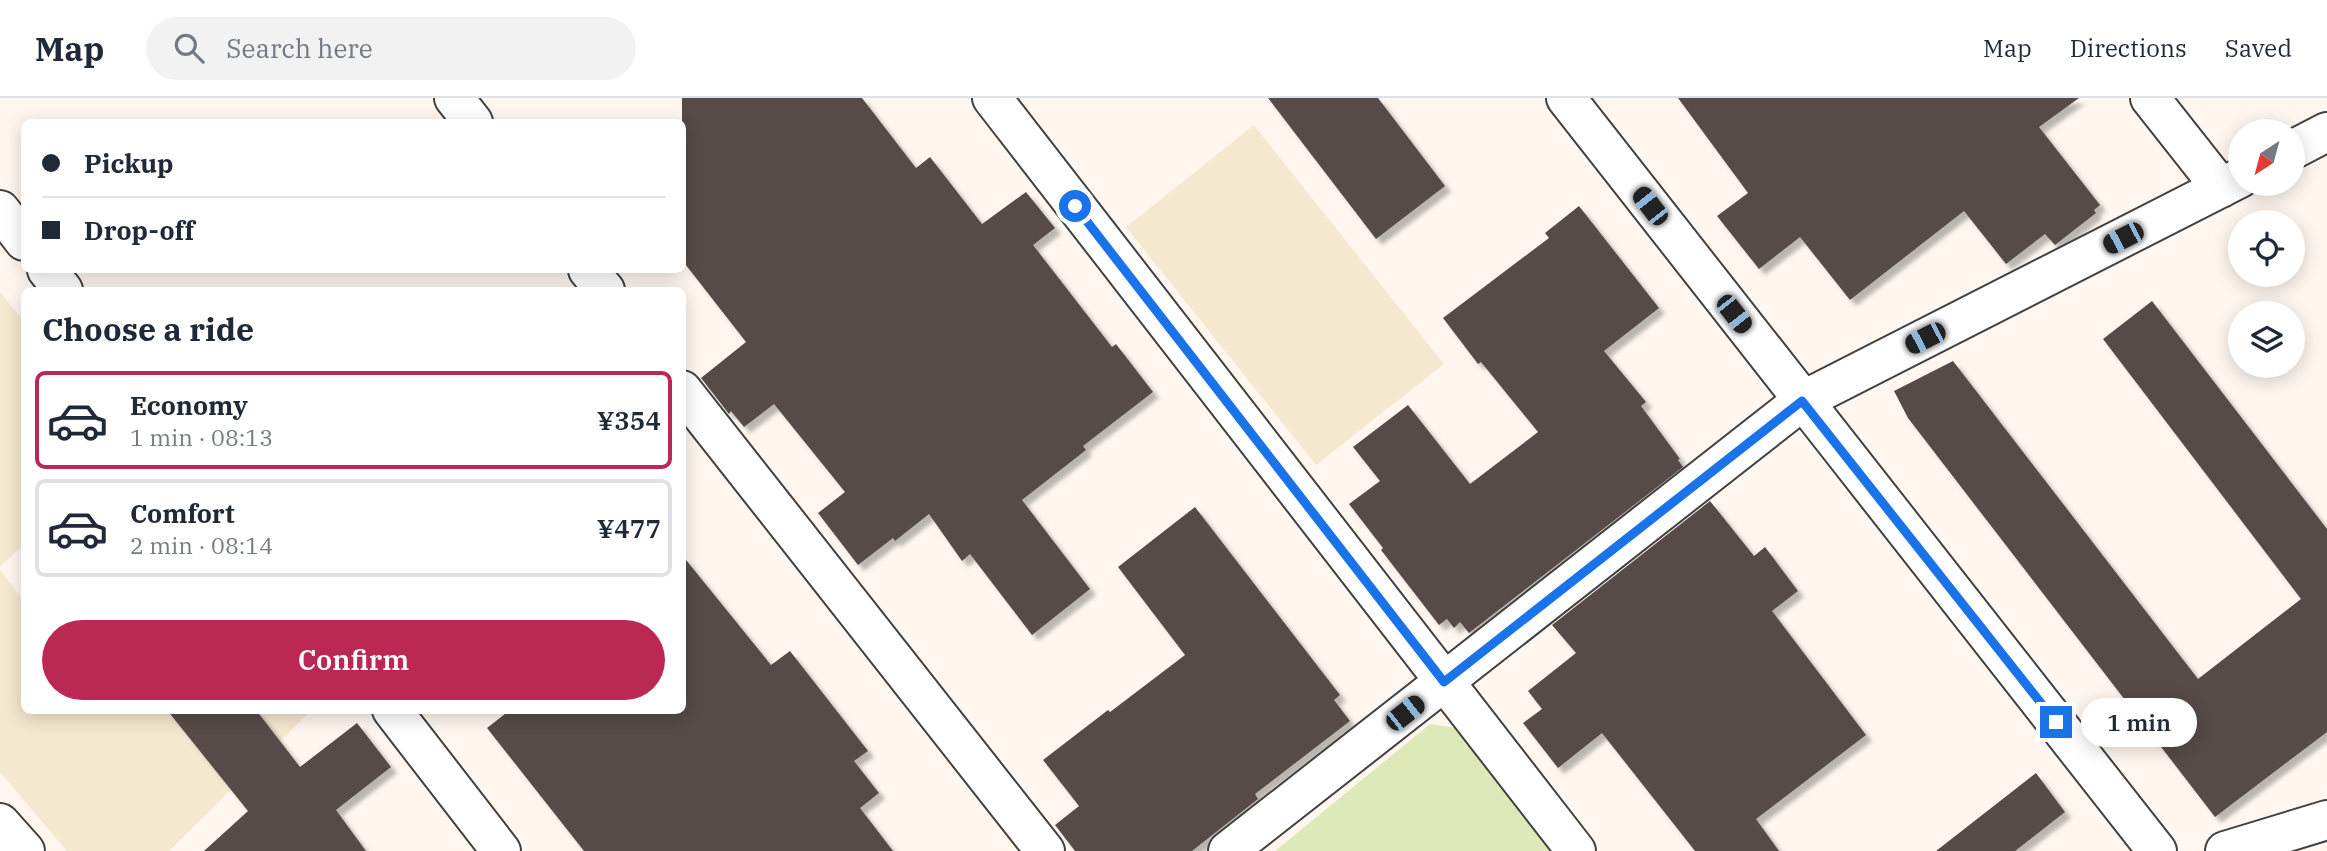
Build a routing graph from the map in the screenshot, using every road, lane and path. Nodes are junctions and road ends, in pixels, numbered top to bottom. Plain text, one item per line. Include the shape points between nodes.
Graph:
1 (454, 98) edge
2 (992, 98) edge
3 (1566, 98) edge
4 (2150, 98) edge
5 (471, 119) edge
6 (2327, 132) edge
7 (2305, 143) edge
8 (2228, 180) edge
9 (2228, 185) edge
10 (0, 210) edge
11 (21, 237) edge
12 (49, 273) edge
13 (591, 273) edge
14 (61, 287) edge
15 (602, 287) edge
16 (686, 395) edge
17 (1802, 401) junction
18 (1444, 682) junction
19 (394, 714) edge
20 (2327, 820) edge
21 (0, 823) edge
22 (25, 851) edge
23 (501, 851) edge
24 (1045, 851) edge
25 (1228, 851) edge
26 (1576, 851) edge
27 (2157, 851) edge
28 (2225, 851) edge

1 - 5 street
2 - 18 street
3 - 17 street
4 - 8 street
6 - 7 street
9 - 17 street
10 - 11 street
12 - 14 street
13 - 15 street
16 - 24 street
17 - 18 street
17 - 27 street
18 - 25 street
18 - 26 street
19 - 23 street
20 - 28 street
21 - 22 street

